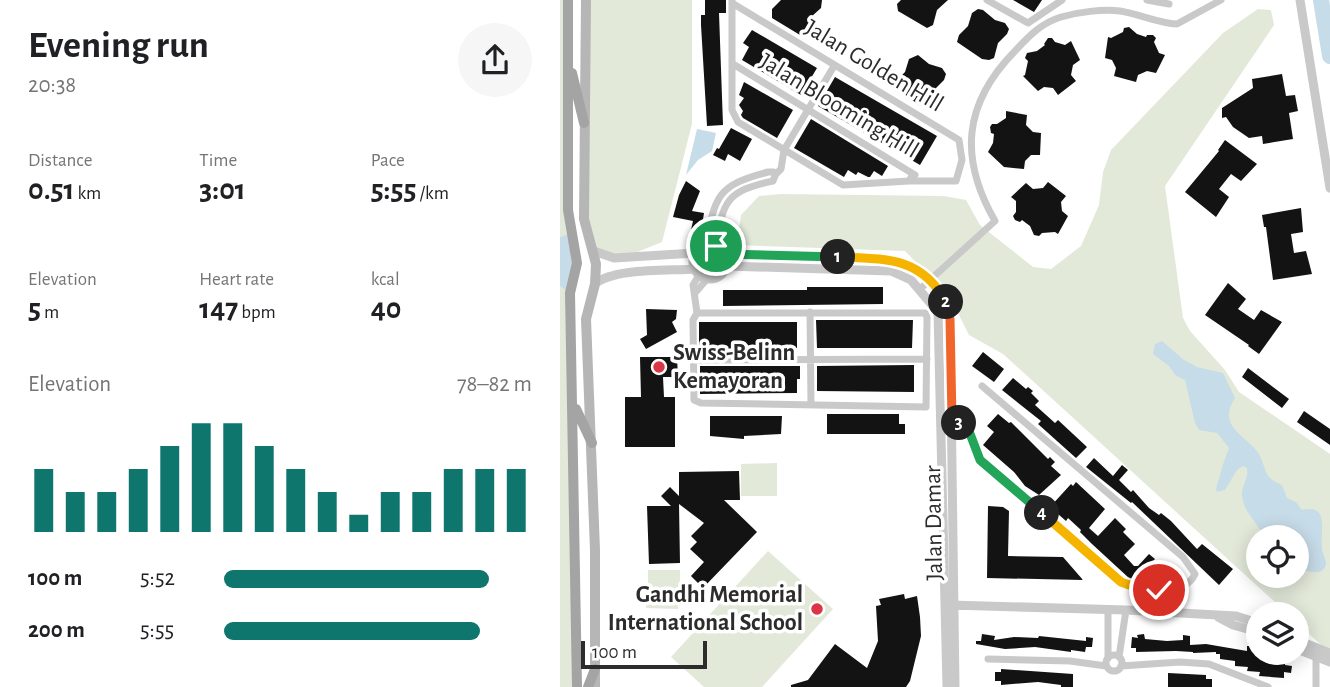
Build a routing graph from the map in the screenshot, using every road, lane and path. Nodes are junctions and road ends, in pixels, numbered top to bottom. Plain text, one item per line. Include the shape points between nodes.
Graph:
1 (568, 0) edge
2 (586, 0) edge
3 (987, 0) edge
4 (1062, 0) edge
5 (1147, 0) edge
6 (1221, 0) edge
7 (1300, 0) edge
8 (732, 1) edge
9 (1169, 4) dead end
10 (568, 60) junction
11 (733, 64) junction
12 (834, 65) junction
13 (808, 110) junction
14 (584, 123) junction
15 (784, 150) junction
16 (775, 175) junction
17 (911, 177) junction
18 (926, 181) joint
19 (1330, 188) edge
20 (565, 235) edge
21 (706, 245) junction
22 (716, 246) junction
23 (594, 251) junction
24 (695, 253) junction
25 (726, 254) junction
26 (614, 258) junction
27 (727, 266) junction
28 (700, 274) junction
29 (616, 275) junction
30 (930, 281) junction
31 (595, 284) junction
32 (560, 286) edge
33 (920, 289) junction
34 (570, 293) junction
35 (810, 312) junction
36 (697, 313) junction
37 (811, 359) junction
38 (927, 359) junction
39 (694, 360) junction
40 (982, 386) dead end
41 (573, 404) junction
42 (811, 405) junction
43 (947, 408) junction
44 (952, 419) junction
45 (592, 443) junction
46 (947, 444) junction
47 (949, 605) junction
48 (1108, 609) junction
49 (1126, 610) junction
50 (1215, 616) junction
51 (1246, 619) edge
52 (1246, 629) edge
53 (1309, 645) edge
54 (1330, 653) edge
55 (1309, 655) edge
56 (1316, 658) junction
57 (988, 659) dead end
58 (1120, 661) junction
59 (1107, 662) junction
60 (1330, 662) edge
61 (595, 669) junction
62 (578, 687) edge
63 (588, 687) edge
64 (595, 687) edge
65 (947, 687) edge
66 (955, 687) edge
67 (1268, 687) edge
68 (1316, 687) edge

1 - 10 main road
2 - 14 main road
3 - 4 street via 1028,23
5 - 9 street
6 - 30 street via 1177,24 1104,11 1063,16 1036,29 1001,65 973,121 972,162 995,221
7 - 19 street
8 - 11 street
8 - 12 street, Jalan Golden Hill
10 - 14 main road
10 - 20 main road
11 - 13 street, Jalan Blooming Hill
11 - 15 street via 734,116
12 - 13 street
12 - 18 street, Jalan Golden Hill via 960,140 962,160 956,181
13 - 15 street
13 - 17 street, Jalan Blooming Hill
14 - 23 main road via 584,219
15 - 16 street via 781,169
15 - 17 street via 843,185
16 - 21 street via 771,171 751,176 721,192
16 - 22 street via 773,181 737,192 726,202
17 - 18 street, Jalan Blooming Hill
20 - 34 main road via 577,263
21 - 22 street
21 - 24 street
22 - 25 street
23 - 26 street
23 - 31 main road
24 - 26 street
24 - 28 street
25 - 27 street
25 - 30 street, Jalan Damar via 893,260 919,270
26 - 29 street via 607,267
27 - 28 street via 719,276
27 - 33 street, Jalan Damar via 891,271 906,276
28 - 29 street
28 - 36 street via 695,293
29 - 31 street
30 - 33 street
30 - 43 street, Jalan Damar via 950,313
31 - 45 main road via 586,319
32 - 34 main road
33 - 43 street, Jalan Damar via 939,312
34 - 41 main road
35 - 36 street
35 - 37 street
35 - 38 street via 925,313
36 - 39 street via 693,320
37 - 38 street
37 - 39 street
37 - 42 street
38 - 42 street via 926,407
39 - 42 street via 694,400 701,403
40 - 44 street via 1182,557 1195,574 1192,581 1159,590 1121,582 980,460 969,431
41 - 45 main road
41 - 62 main road
43 - 44 street, Jalan Damar
43 - 46 street, Jalan Damar
44 - 46 street, Jalan Damar
45 - 61 main road
46 - 47 street, Jalan Damar
47 - 48 street
47 - 65 street, Jalan Damar
47 - 66 street, Jalan Damar
48 - 49 street
48 - 59 street
49 - 50 street
49 - 58 street
50 - 51 street
50 - 52 street
53 - 54 street
55 - 56 street
56 - 60 street
56 - 68 street
57 - 59 street
58 - 59 street via 1113,656
58 - 59 street via 1119,669 1112,671
58 - 67 street via 1209,664
61 - 63 main road
61 - 64 main road

